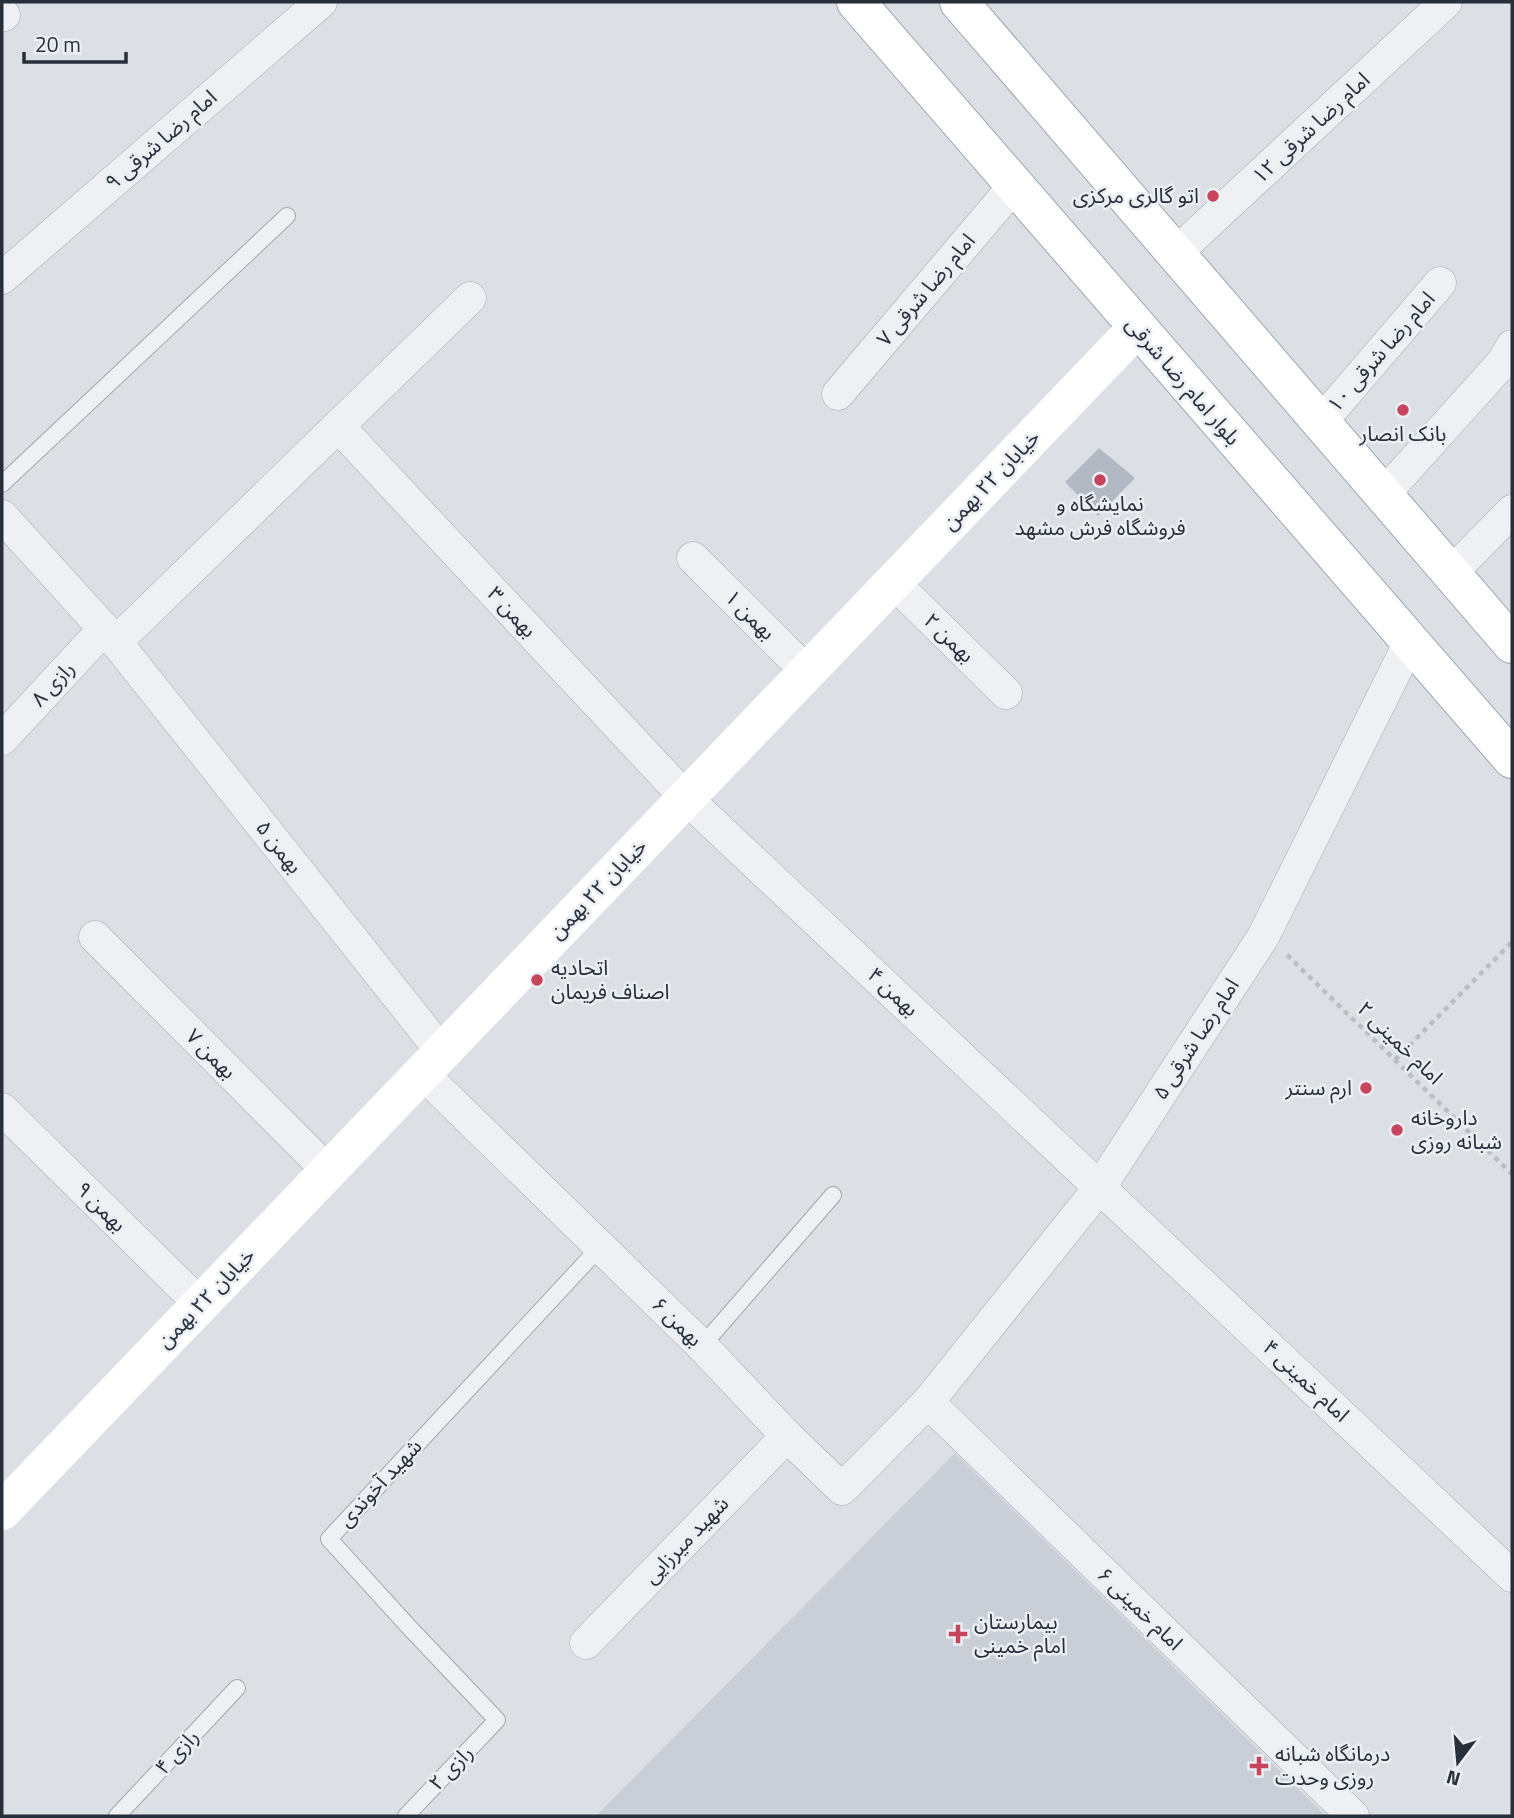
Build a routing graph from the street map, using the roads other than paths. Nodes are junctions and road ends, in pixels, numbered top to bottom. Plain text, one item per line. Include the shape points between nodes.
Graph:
1 (321, 2) edge
2 (856, 2) edge
3 (959, 2) edge
4 (1446, 2) edge
5 (1014, 186) junction
6 (287, 216) dead end
7 (1176, 253) junction
8 (2, 278) edge
9 (1440, 283) dead end
10 (470, 298) dead end
11 (1137, 328) junction
12 (1512, 346) edge
13 (838, 394) dead end
14 (1321, 422) junction
15 (338, 426) junction
16 (2, 484) edge
17 (1384, 494) junction
18 (1512, 511) edge
19 (2, 516) edge
20 (693, 558) dead end
21 (1451, 573) junction
22 (893, 582) junction
23 (110, 636) junction
24 (1410, 642) junction
25 (1512, 643) edge
26 (807, 672) junction
27 (1006, 693) dead end
28 (2, 739) edge
29 (1512, 759) edge
30 (686, 798) junction
31 (95, 937) dead end
32 (432, 1063) junction
33 (2, 1109) edge
34 (328, 1171) junction
35 (1100, 1187) junction
36 (833, 1195) dead end
37 (600, 1247) junction
38 (200, 1304) junction
39 (702, 1346) junction
40 (928, 1402) junction
41 (787, 1436) junction
42 (2, 1511) edge
43 (1512, 1576) edge
44 (586, 1643) dead end
45 (237, 1688) dead end
46 (497, 1720) joint
47 (117, 1816) edge
48 (406, 1816) edge
49 (1353, 1816) edge

1 - 8 street, امام رضا شرقی ۹
2 - 5 main road, بلوار امام رضا شرقی
3 - 7 main road
4 - 7 street, امام رضا شرقی ۱۲
5 - 11 main road, بلوار امام رضا شرقی
5 - 13 street, امام رضا شرقی ۷
6 - 16 lane
7 - 14 main road
9 - 14 street, امام رضا شرقی ۱۰
10 - 15 street, رازی ۸
11 - 22 main road, خیابان ۲۲ بهمن
11 - 24 main road, بلوار امام رضا شرقی
12 - 17 street via 1502,363
14 - 17 main road
15 - 23 street, رازی ۸
15 - 30 street, بهمن ۳
17 - 21 main road
18 - 21 street
19 - 23 street, بهمن ۵
20 - 26 street, بهمن ۱
21 - 25 main road
22 - 26 main road, خیابان ۲۲ بهمن
22 - 27 street, بهمن ۲
23 - 28 street, رازی ۸
23 - 32 street, بهمن ۵
24 - 29 main road, بلوار امام رضا شرقی
24 - 35 street, امام رضا شرقی ۵ via 1263,937
26 - 30 main road, خیابان ۲۲ بهمن
30 - 32 main road, خیابان ۲۲ بهمن
30 - 35 street, بهمن ۴
31 - 34 street, بهمن ۷
32 - 34 main road, خیابان ۲۲ بهمن
32 - 37 street, بهمن ۶
33 - 38 street, بهمن ۹
34 - 38 main road, خیابان ۲۲ بهمن
35 - 40 street, امام رضا شرقی ۵
35 - 43 street, امام خمینی ۴
36 - 39 lane
37 - 39 street, بهمن ۶
37 - 46 lane, شهید آخوندی via 328,1539
38 - 42 main road, خیابان ۲۲ بهمن
39 - 41 street, بهمن ۶
40 - 41 street, بهمن ۶ via 842,1489
40 - 49 street, امام خمینی ۶
41 - 44 street, شهید میرزایی
45 - 47 lane, رازی ۴
46 - 48 lane, رازی ۲

